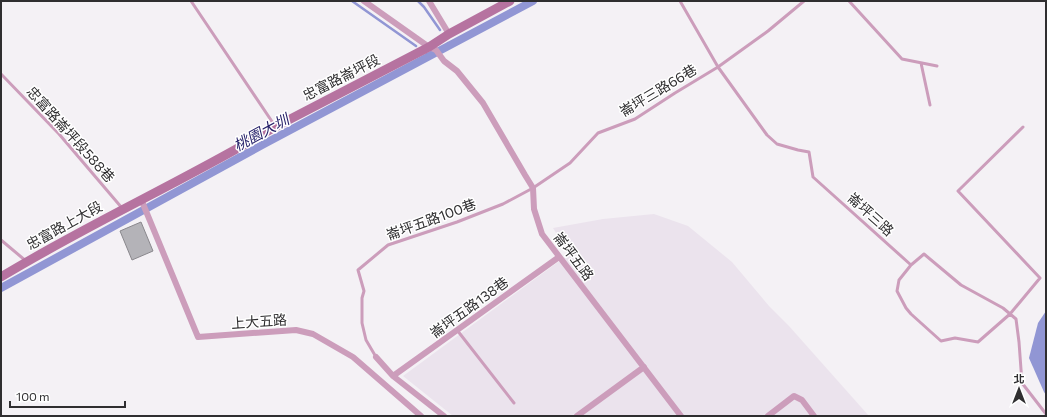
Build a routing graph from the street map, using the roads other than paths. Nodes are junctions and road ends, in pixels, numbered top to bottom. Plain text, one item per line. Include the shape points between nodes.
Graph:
1 (192, 1) edge
2 (364, 1) edge
3 (429, 1) edge
4 (510, 1) edge
5 (680, 1) edge
6 (804, 1) edge
7 (849, 1) edge
8 (449, 34) junction
9 (432, 48) junction
10 (921, 63) junction
11 (937, 66) dead end
12 (718, 67) junction
13 (1, 74) edge
14 (930, 105) dead end
15 (275, 126) junction
16 (1023, 127) dead end
17 (533, 188) junction
18 (142, 201) junction
19 (122, 209) junction
20 (1, 240) edge
21 (559, 257) junction
22 (26, 261) junction
23 (911, 265) junction
24 (1, 277) edge
25 (1010, 314) junction
26 (457, 330) junction
27 (376, 357) joint
28 (644, 367) junction
29 (393, 376) junction
30 (514, 403) dead end
31 (1046, 414) edge
32 (422, 416) edge
33 (444, 416) edge
34 (577, 416) edge
35 (681, 416) edge
36 (768, 416) edge
37 (814, 416) edge

1 - 15 lane
2 - 9 street, 崙坪五路
3 - 8 street
4 - 8 street, 忠富路崙坪段
5 - 12 lane, 崙坪三路
6 - 12 lane, 崙坪三路66巷 via 768,32
7 - 10 lane via 902,59
8 - 9 street, 忠富路崙坪段
9 - 15 street, 忠富路崙坪段
9 - 17 street, 崙坪五路 via 457,71 483,103
10 - 11 lane
10 - 14 lane
12 - 17 lane, 崙坪三路66巷 via 635,120 598,133 570,163
12 - 23 lane, 崙坪三路 via 768,135 777,144 809,152 813,177
13 - 19 lane, 忠富路崙坪段588巷 via 59,134
15 - 18 street, 忠富路崙坪段
16 - 25 lane via 958,191 1040,278
17 - 21 street, 崙坪五路 via 534,209 542,234
17 - 27 lane, 崙坪五路100巷 via 503,204 388,245 358,270 364,291 362,323 366,340
18 - 19 street, 忠富路上大段
18 - 32 street, 上大五路 via 198,337 296,330 313,334 353,357
19 - 22 street, 忠富路上大段
20 - 22 lane
21 - 26 street, 崙坪五路138巷
21 - 28 street, 崙坪五路
22 - 24 street, 忠富路上大段
23 - 25 lane via 924,254 961,285
23 - 25 lane via 899,280 897,291 910,314 941,341 955,338 978,342
25 - 31 lane via 1016,319 1022,383
26 - 29 street, 崙坪五路138巷
26 - 30 lane
27 - 29 street
28 - 34 street
28 - 35 street, 崙坪五路
29 - 33 street
36 - 37 street via 794,396 802,400

